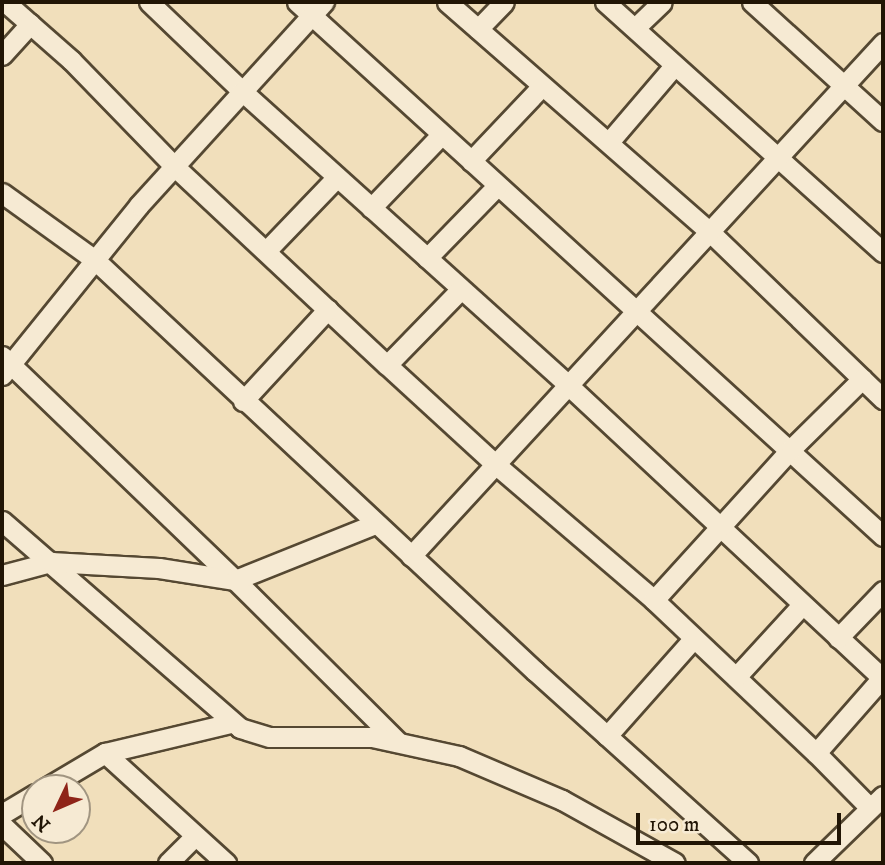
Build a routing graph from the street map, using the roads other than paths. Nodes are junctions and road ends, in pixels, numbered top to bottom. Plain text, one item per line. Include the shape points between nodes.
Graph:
1 (5, 2) edge
2 (149, 2) edge
3 (447, 2) edge
4 (504, 2) edge
5 (605, 2) edge
6 (662, 2) edge
7 (752, 2) edge
8 (311, 6) edge
9 (30, 24) junction
10 (478, 29) junction
11 (635, 29) junction
12 (883, 43) edge
13 (2, 55) edge
14 (674, 66) junction
15 (542, 86) junction
16 (843, 86) junction
17 (243, 92) junction
18 (883, 121) edge
19 (441, 135) junction
20 (608, 142) junction
21 (776, 158) junction
22 (471, 161) junction
23 (174, 166) junction
24 (336, 178) junction
25 (497, 186) junction
26 (2, 193) edge
27 (371, 208) junction
28 (709, 231) junction
29 (267, 250) junction
30 (883, 252) edge
31 (427, 258) junction
32 (95, 260) junction
33 (461, 289) junction
34 (328, 309) junction
35 (638, 310) junction
36 (5, 365) edge
37 (387, 365) junction
38 (862, 379) junction
39 (568, 385) junction
40 (883, 399) edge
41 (243, 401) junction
42 (791, 449) junction
43 (495, 464) junction
44 (2, 521) edge
45 (375, 523) junction
46 (879, 524) edge
47 (720, 527) junction
48 (411, 556) junction
49 (51, 562) junction
50 (2, 575) edge
51 (235, 580) junction
52 (883, 590) edge
53 (654, 600) junction
54 (802, 605) junction
55 (838, 638) junction
56 (693, 639) junction
57 (736, 677) junction
58 (883, 679) edge
59 (231, 723) junction
60 (607, 736) junction
61 (397, 741) junction
62 (104, 753) junction
63 (816, 753) junction
64 (69, 774) edge
65 (21, 802) edge
66 (877, 802) edge
67 (2, 814) edge
68 (2, 825) edge
69 (195, 836) junction
70 (43, 863) edge
71 (168, 863) edge
72 (226, 863) edge
73 (675, 863) edge
74 (748, 863) edge
75 (814, 863) edge

1 - 9 street
2 - 17 street
3 - 10 street
4 - 10 street
5 - 11 street
6 - 11 street
7 - 16 street
8 - 17 street
8 - 19 street
9 - 13 street
9 - 23 street
10 - 15 street
11 - 14 street
12 - 16 street
14 - 20 street
14 - 21 street
15 - 20 street
15 - 22 street
16 - 18 street
16 - 21 street
17 - 23 street
17 - 24 street
19 - 22 street
19 - 27 street
20 - 28 street
21 - 28 street
21 - 30 street
22 - 25 street
23 - 29 street
23 - 32 street
24 - 27 street
24 - 29 street
25 - 31 street
25 - 35 street
26 - 32 street
27 - 31 street
28 - 35 street
28 - 38 street
29 - 34 street
31 - 33 street
32 - 36 street
32 - 41 street
33 - 37 street
33 - 39 street
34 - 37 street
34 - 41 street
35 - 39 street
35 - 42 street
36 - 51 street
37 - 43 street
38 - 40 street
38 - 42 street
39 - 43 street
39 - 47 street
41 - 45 street
42 - 46 street
42 - 47 street
43 - 48 street
43 - 53 street
44 - 49 street
45 - 48 street
45 - 51 street
47 - 53 street
47 - 54 street
48 - 60 street
49 - 50 street
49 - 51 street via 159,568
49 - 59 street
51 - 61 street
52 - 55 street
53 - 56 street
54 - 55 street
54 - 57 street
55 - 58 street
56 - 57 street
56 - 60 street
57 - 63 street
58 - 63 street
59 - 61 street via 270,737
59 - 62 street
60 - 74 street
61 - 73 street via 459,756 512,777
62 - 64 street
62 - 69 street
63 - 66 street
65 - 67 street
66 - 75 street
68 - 70 street
69 - 71 street
69 - 72 street

